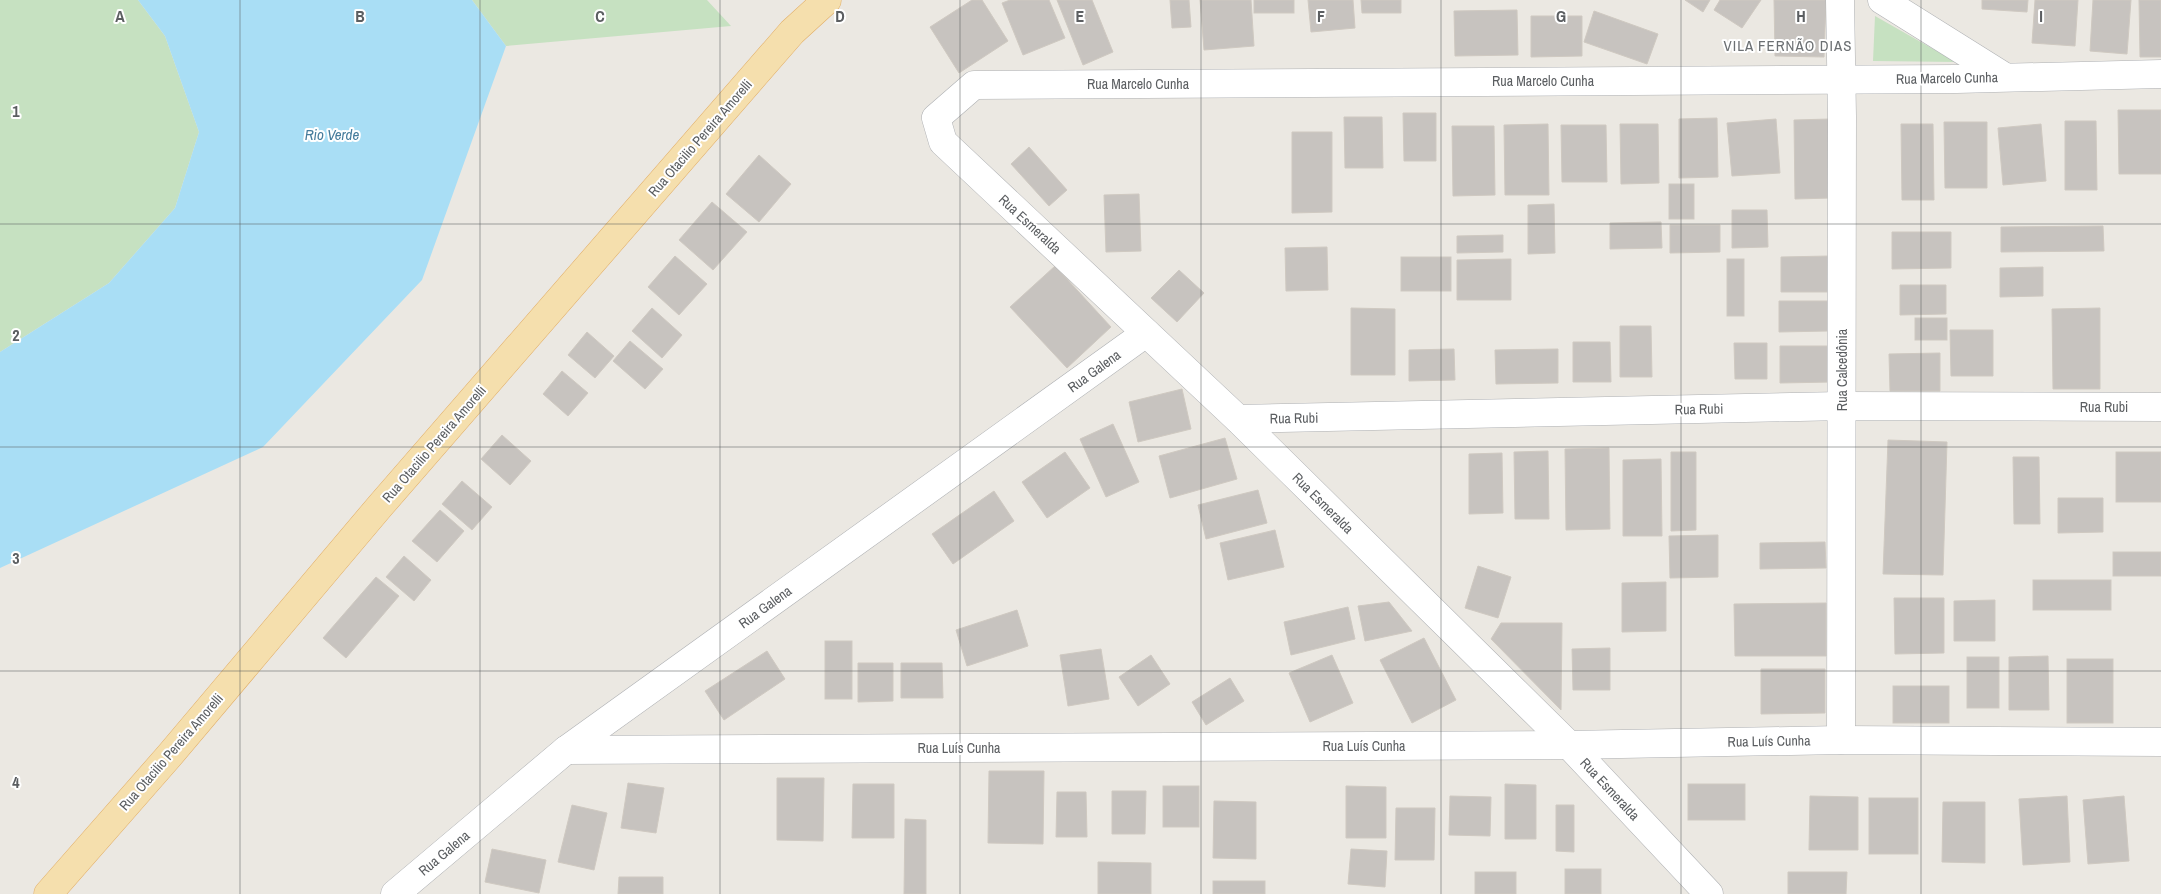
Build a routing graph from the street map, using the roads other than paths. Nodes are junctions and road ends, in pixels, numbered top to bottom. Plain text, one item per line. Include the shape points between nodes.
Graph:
1 (827, 0) edge
2 (1840, 0) edge
3 (1882, 0) edge
4 (2161, 74) edge
5 (2005, 77) junction
6 (1841, 79) junction
7 (936, 118) joint
8 (1146, 333) junction
9 (1842, 406) junction
10 (2161, 407) edge
11 (1238, 419) junction
12 (1841, 740) junction
13 (2161, 742) edge
14 (1568, 744) junction
15 (566, 750) junction
16 (48, 894) edge
17 (395, 894) edge
18 (1709, 894) edge

1 - 16 main road, Rua Otacilio Pereira Amorelli via 772,54
2 - 6 street, Rua Calcedônia
3 - 5 street
4 - 5 street, Rua Marcelo Cunha
5 - 6 street, Rua Marcelo Cunha
6 - 7 street, Rua Marcelo Cunha via 974,85
6 - 9 street, Rua Calcedônia
7 - 8 street, Rua Esmeralda via 943,142
8 - 11 street, Rua Esmeralda
8 - 15 street, Rua Galena
9 - 10 street, Rua Rubi
9 - 11 street, Rua Rubi
9 - 12 street, Rua Calcedônia
11 - 14 street, Rua Esmeralda
12 - 13 street, Rua Luís Cunha
12 - 14 street, Rua Luís Cunha
14 - 15 street, Rua Luís Cunha
14 - 18 street, Rua Esmeralda
15 - 17 street, Rua Galena

